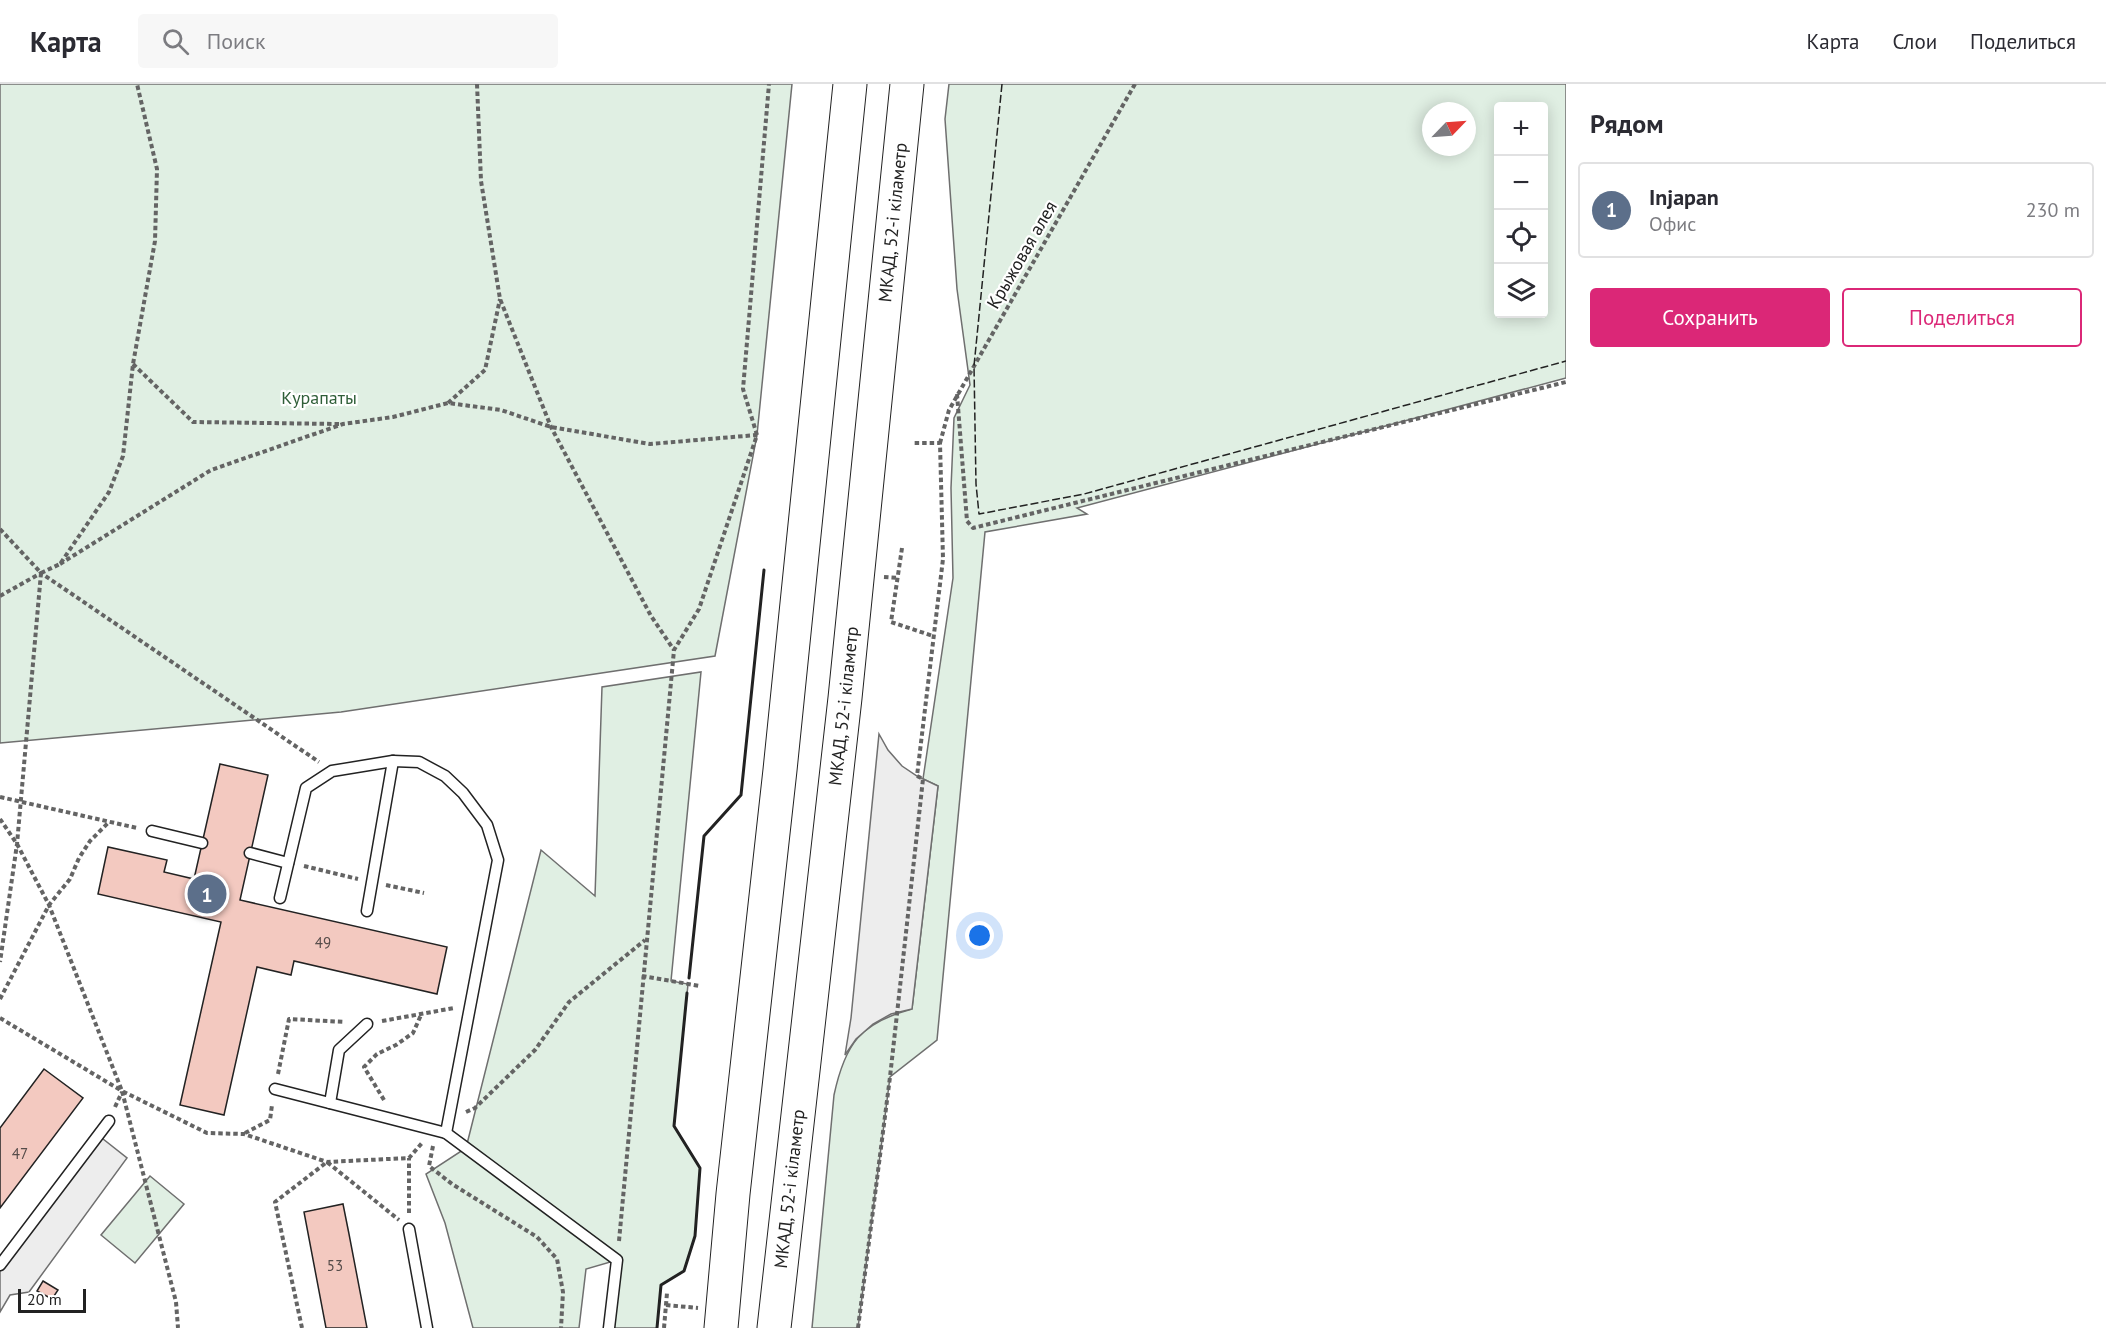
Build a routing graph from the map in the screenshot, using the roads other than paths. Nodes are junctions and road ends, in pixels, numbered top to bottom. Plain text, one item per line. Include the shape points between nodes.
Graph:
1 (850, 84) edge
2 (907, 84) edge
3 (393, 761) junction
4 (152, 831) road end
5 (202, 843) dead end
6 (250, 854) dead end
7 (288, 863) junction
8 (280, 898) dead end
9 (367, 910) dead end
10 (367, 1024) dead end
11 (275, 1089) road end
12 (330, 1103) junction
13 (109, 1121) dead end
14 (446, 1133) junction
15 (409, 1229) road end
16 (0, 1265) edge
17 (427, 1328) edge
18 (609, 1328) edge
19 (720, 1328) edge
20 (774, 1328) edge

1 - 19 highway
2 - 20 highway, МКАД, 52-і кіламетр via 846,687
3 - 7 lane via 332,771 306,788
3 - 9 lane
3 - 14 lane via 419,762 445,776 487,825 498,860
4 - 5 lane
6 - 7 lane
7 - 8 lane
10 - 12 lane via 339,1050
11 - 12 lane
12 - 14 lane
13 - 16 lane
14 - 18 lane via 617,1260
15 - 17 lane

